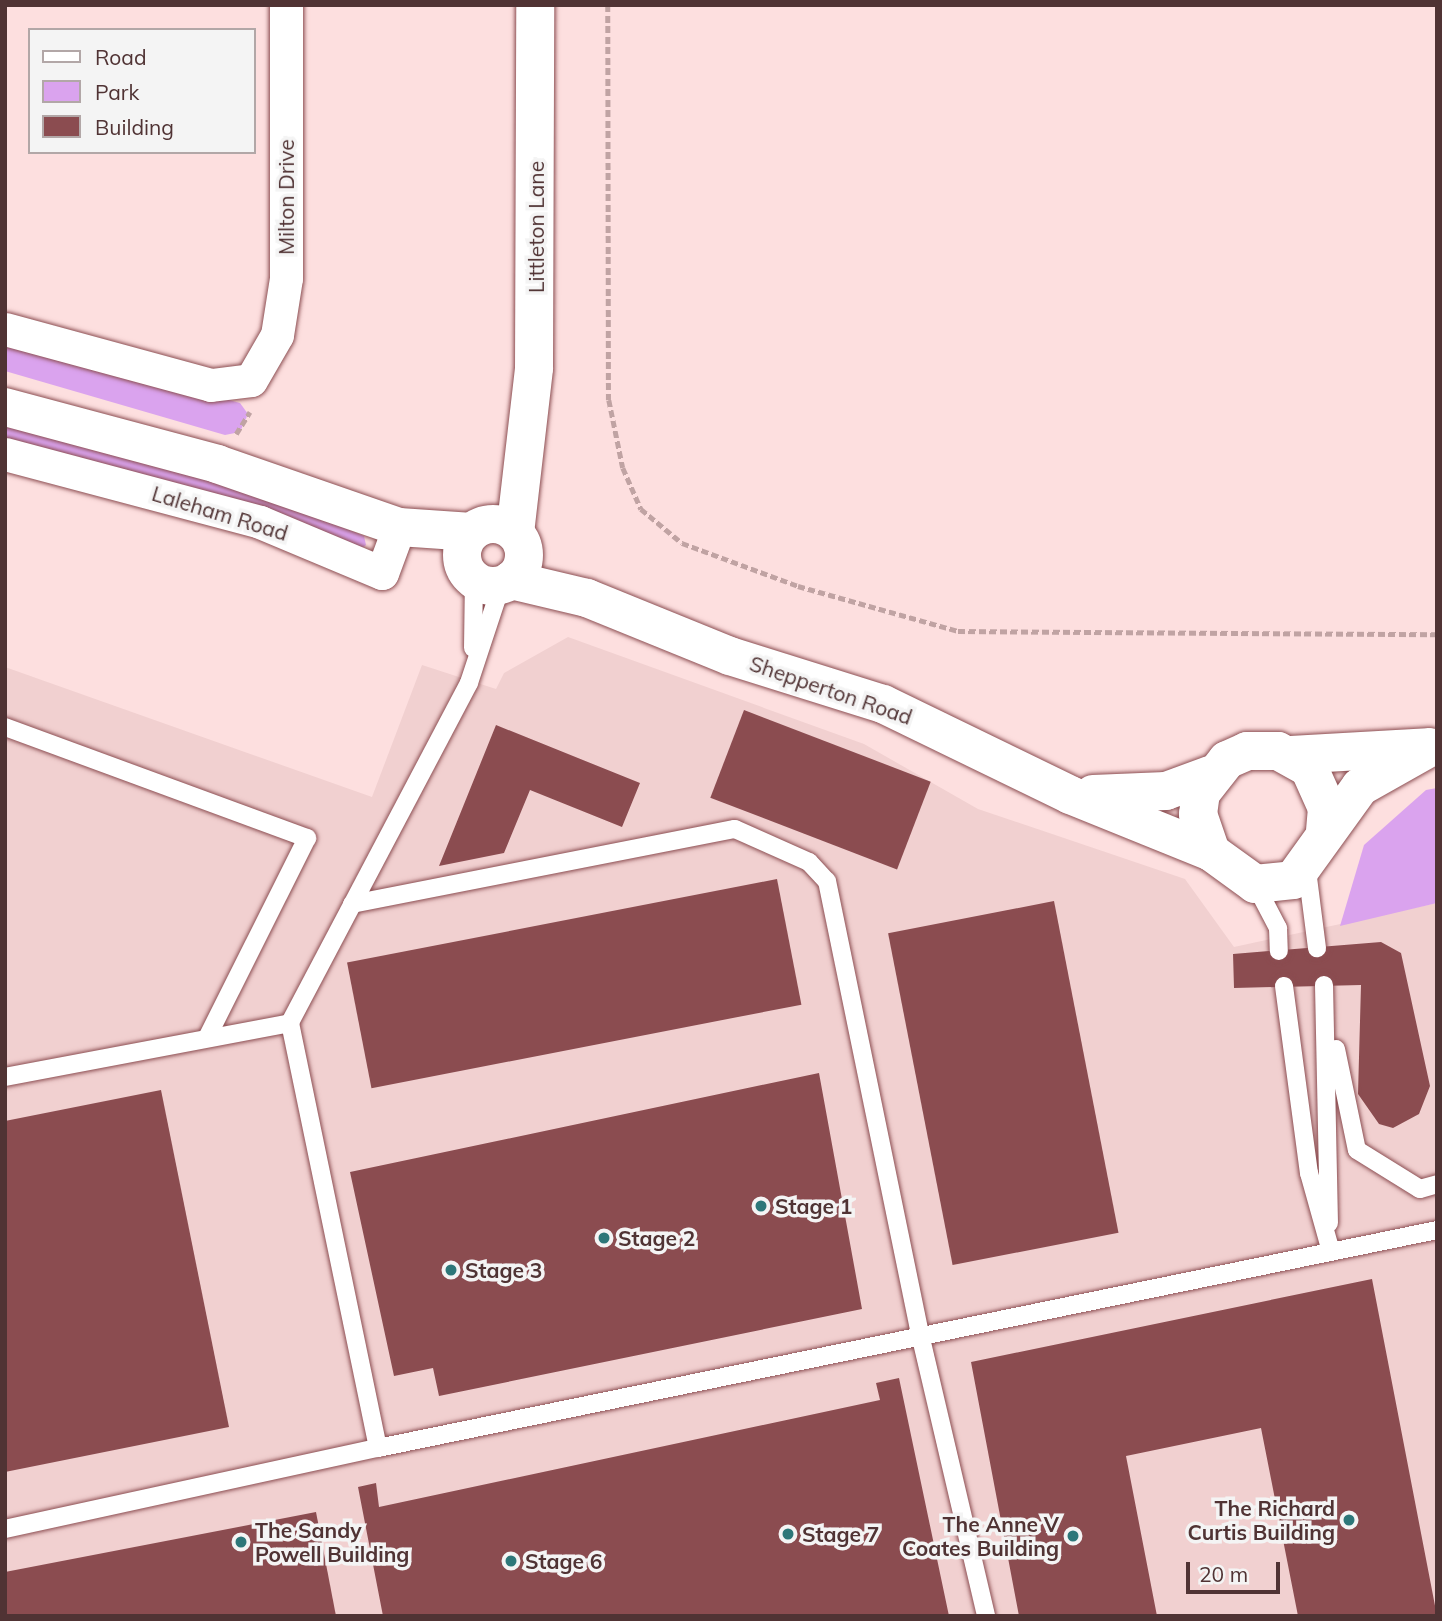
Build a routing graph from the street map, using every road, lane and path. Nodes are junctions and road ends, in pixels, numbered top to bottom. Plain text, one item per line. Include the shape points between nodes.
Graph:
1 (286, 5) edge
2 (535, 5) edge
3 (608, 5) edge
4 (5, 329) edge
5 (251, 380) junction
6 (5, 407) edge
7 (5, 454) edge
8 (217, 464) junction
9 (399, 527) junction
10 (493, 558) junction
11 (1437, 634) edge
12 (473, 662) junction
13 (5, 727) edge
14 (1434, 746) edge
15 (1290, 755) junction
16 (1210, 775) junction
17 (1070, 795) junction
18 (1325, 830) junction
19 (1210, 852) junction
20 (1307, 867) junction
21 (1255, 884) junction
22 (352, 904) junction
23 (1317, 948) dead end
24 (1279, 951) dead end
25 (1324, 985) dead end
26 (1284, 986) dead end
27 (1327, 1004) junction
28 (290, 1023) junction
29 (208, 1036) junction
30 (5, 1077) edge
31 (1437, 1184) edge
32 (1437, 1230) edge
33 (1330, 1248) junction
34 (920, 1334) junction
35 (377, 1448) junction
36 (5, 1529) edge
37 (986, 1616) edge

1 - 5 street, Milton Drive via 286,278 277,335
2 - 10 main road, Littleton Lane via 538,260 534,368 523,447
3 - 11 path via 609,400 623,468 642,509 682,543 798,586 958,631
4 - 5 street via 211,385
5 - 8 path via 251,410
6 - 8 main road, Laleham Road
7 - 9 street, Laleham Road via 260,522 382,573
8 - 9 main road, Laleham Road
9 - 10 main road, Laleham Road via 413,544
10 - 12 lane
10 - 12 lane
10 - 17 main road, Shepperton Road via 730,656 883,704
12 - 22 lane via 469,683
13 - 29 lane via 307,838
14 - 15 main road, Shepperton Road
14 - 18 main road, Shepperton Road via 1360,787
15 - 16 main road, Shepperton Road via 1247,751
15 - 18 main road via 1321,786
16 - 17 main road, Shepperton Road via 1166,792
16 - 19 main road via 1198,814
17 - 19 main road, Shepperton Road
18 - 20 main road, Shepperton Road
19 - 21 main road, Shepperton Road
20 - 21 main road via 1285,884
20 - 23 lane
21 - 24 lane via 1278,928
22 - 28 lane
22 - 34 lane via 735,829 809,862 828,881
25 - 27 lane
26 - 33 lane via 1308,1174
27 - 31 lane via 1357,1150 1420,1189
27 - 33 lane
28 - 29 lane
28 - 35 lane
29 - 30 lane
32 - 33 lane
33 - 34 lane
34 - 35 lane
34 - 37 lane
35 - 36 lane

